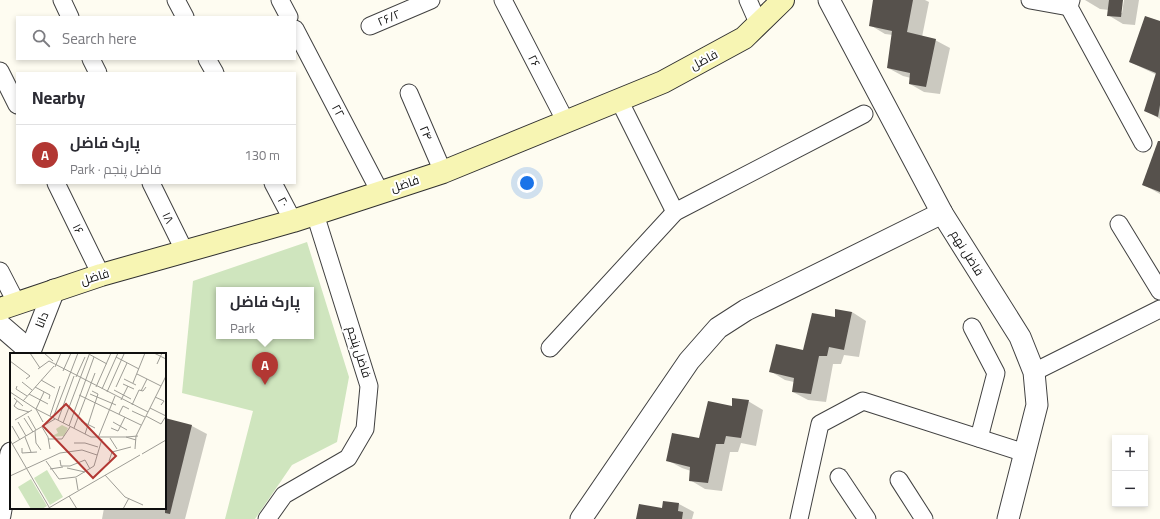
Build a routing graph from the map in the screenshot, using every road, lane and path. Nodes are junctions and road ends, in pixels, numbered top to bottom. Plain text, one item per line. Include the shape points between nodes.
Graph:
1 (62, 0) edge
2 (176, 0) edge
3 (280, 0) edge
4 (503, 0) edge
5 (748, 0) edge
6 (783, 0) edge
7 (829, 0) edge
8 (1030, 0) edge
9 (420, 2) edge
10 (1070, 3) edge
11 (70, 16) edge
12 (184, 16) edge
13 (288, 16) edge
14 (759, 25) junction
15 (370, 26) dead end
16 (296, 31) edge
17 (92, 60) edge
18 (208, 60) edge
19 (0, 71) edge
20 (98, 72) edge
21 (214, 72) edge
22 (409, 93) dead end
23 (619, 100) junction
24 (16, 103) edge
25 (864, 114) dead end
26 (566, 122) junction
27 (1143, 143) dead end
28 (443, 172) junction
29 (56, 184) edge
30 (152, 184) edge
31 (274, 184) edge
32 (380, 192) junction
33 (675, 212) junction
34 (942, 213) junction
35 (315, 214) junction
36 (293, 221) junction
37 (1119, 224) dead end
38 (185, 252) junction
39 (0, 271) edge
40 (101, 275) junction
41 (54, 290) junction
42 (1160, 291) edge
43 (8, 306) edge
44 (1160, 309) edge
45 (0, 325) edge
46 (972, 327) dead end
47 (550, 348) dead end
48 (29, 352) edge
49 (1034, 372) junction
50 (979, 438) junction
51 (1025, 453) junction
52 (10, 459) edge
53 (839, 477) dead end
54 (899, 480) dead end
55 (0, 514) edge
56 (267, 519) edge
57 (581, 519) edge
58 (799, 519) edge
59 (867, 519) edge
60 (924, 519) edge
61 (1008, 519) edge

1 - 11 street
2 - 12 street
3 - 13 street
4 - 26 street, ۲۶
5 - 14 street
6 - 14 main road, فاضل
7 - 34 street, فاضل نهم
8 - 10 street
9 - 15 street, ۲۶/۲
10 - 27 street
14 - 23 main road, فاضل via 744,38 670,78
16 - 32 street, ۲۲
17 - 20 street
18 - 21 street
19 - 24 street
22 - 28 street, ۲۴
23 - 26 main road, فاضل
23 - 33 street
25 - 33 street
26 - 28 main road, فاضل
28 - 32 main road, فاضل
29 - 40 street, ۱۶
30 - 38 street, ۱۸
31 - 36 street, ۲۰
32 - 35 main road, فاضل
33 - 47 street
34 - 49 street, فاضل نهم via 1020,337
34 - 57 street via 746,310 718,328 689,361
35 - 36 main road, فاضل
35 - 56 street, فاضل پنجم via 369,386 365,429 348,458 284,495
36 - 38 main road, فاضل
37 - 42 street
38 - 40 main road, فاضل
39 - 43 street
40 - 41 main road, فاضل
41 - 43 main road, فاضل
41 - 48 street, دانا
44 - 49 street
45 - 48 street, دانا
46 - 50 street via 996,373
49 - 51 street, فاضل نهم via 1037,405
50 - 51 street
50 - 58 street via 863,401 820,424
51 - 61 street, فاضل نهم
52 - 55 street
53 - 59 street
54 - 60 street

